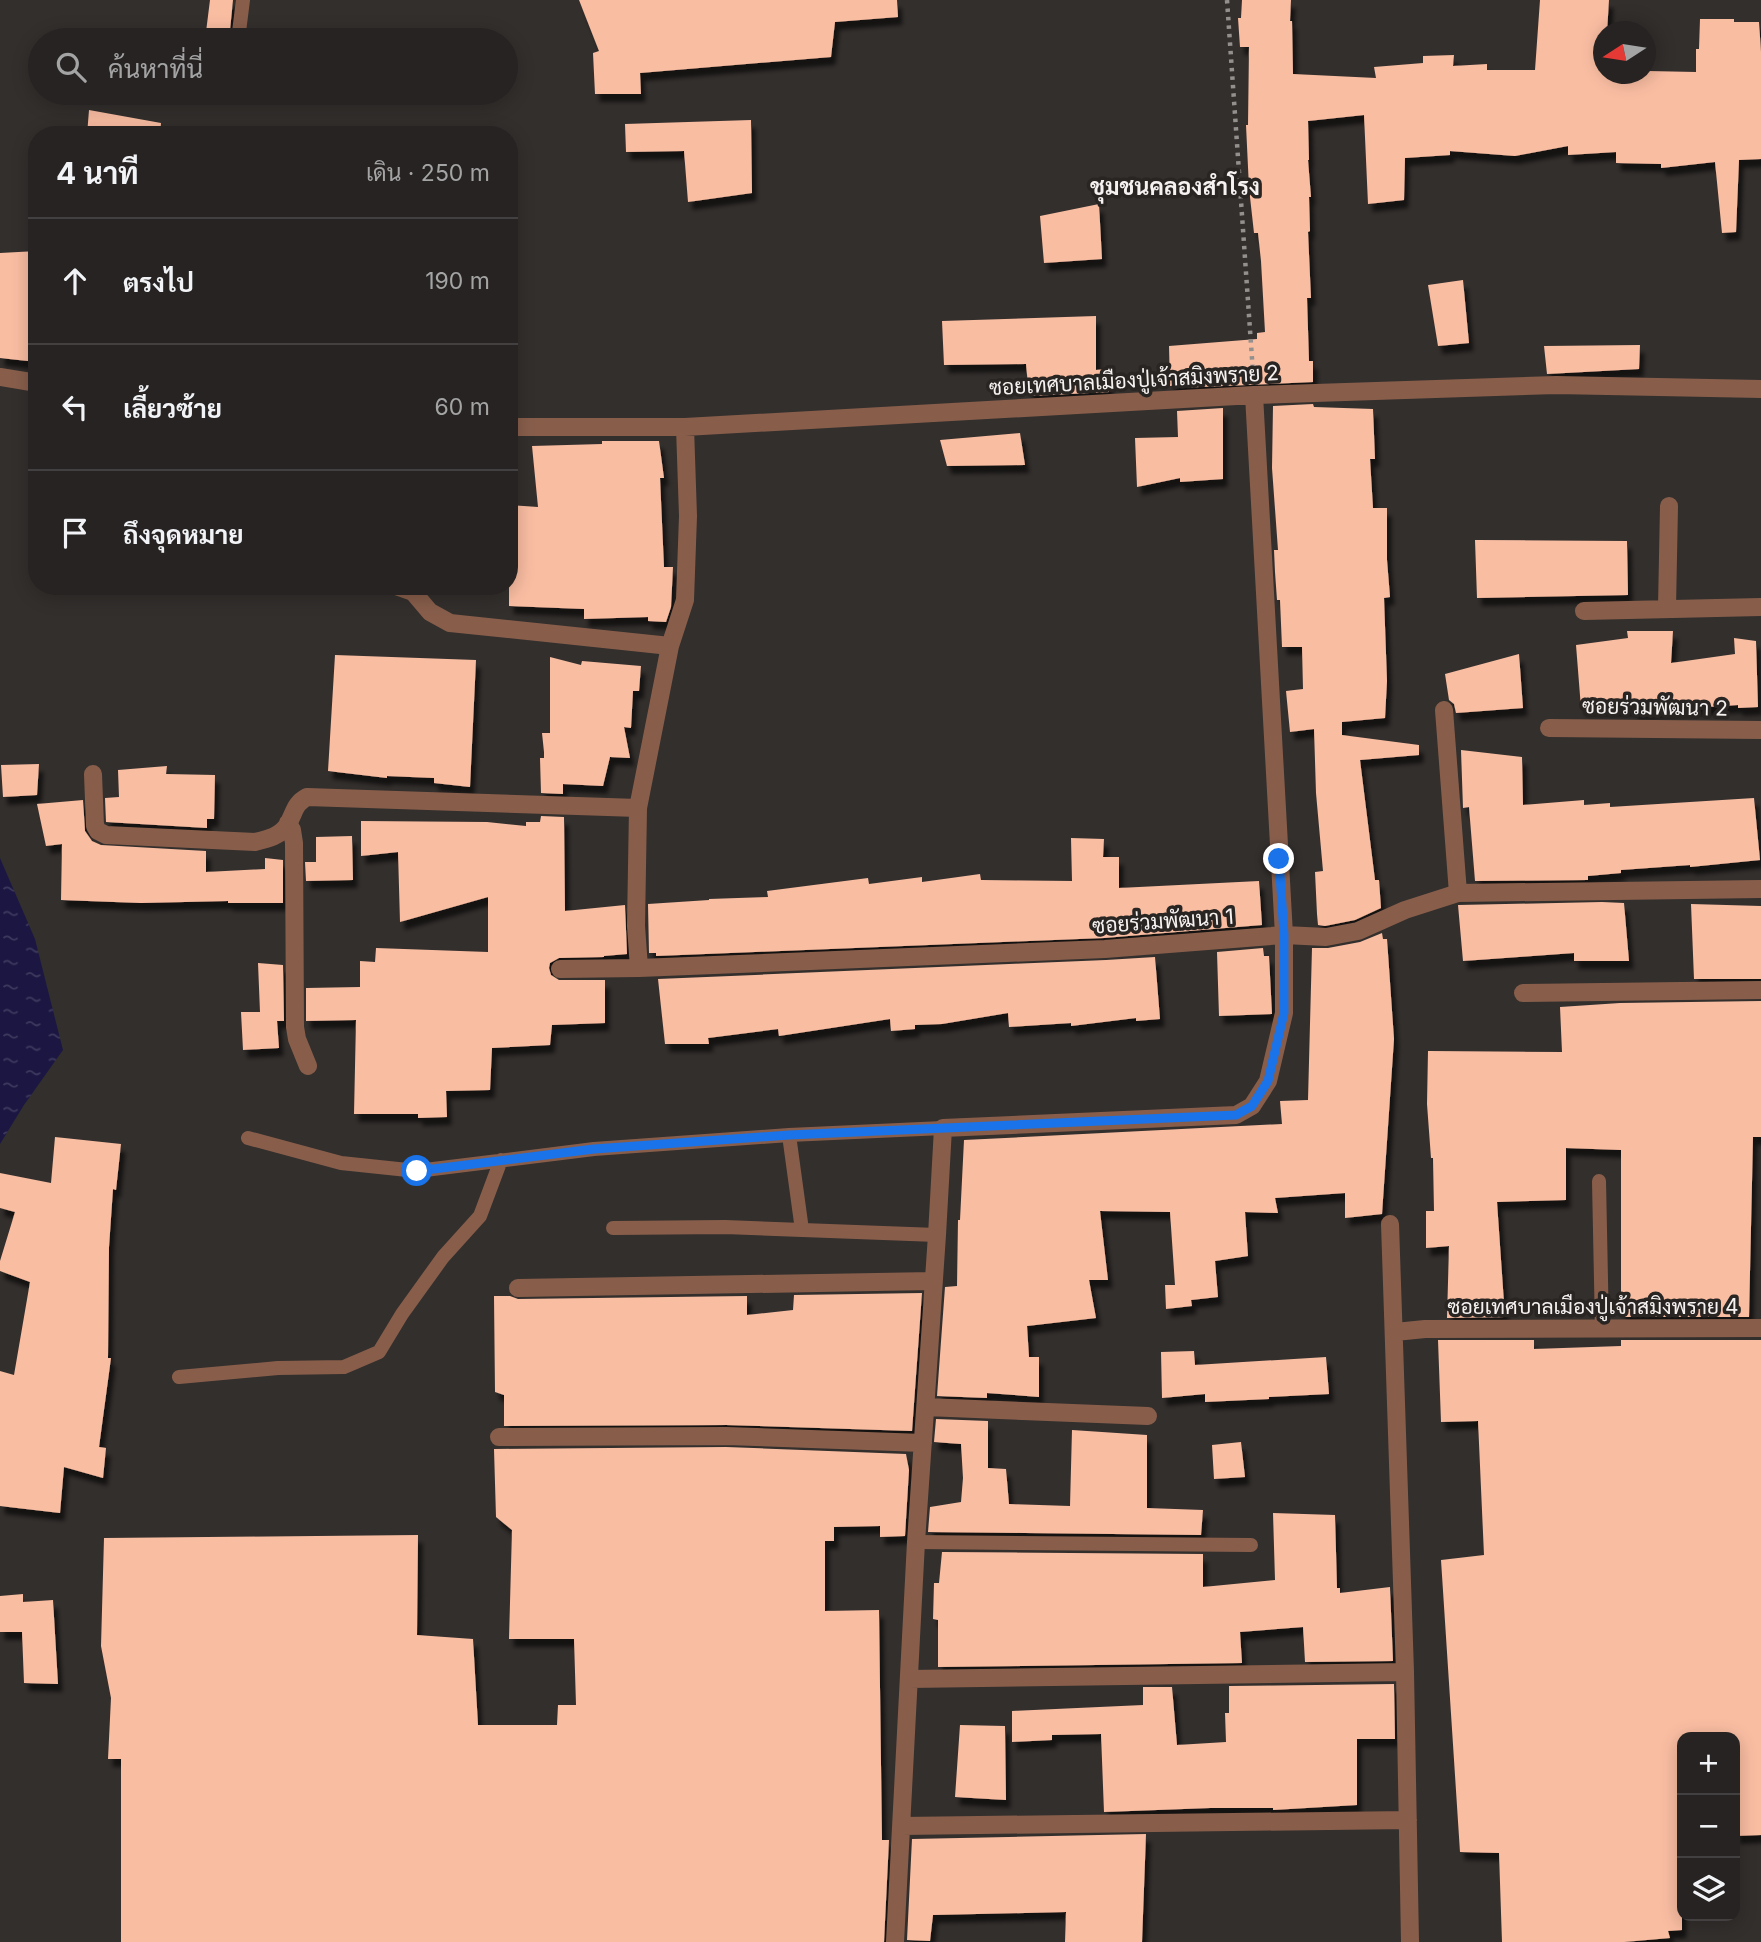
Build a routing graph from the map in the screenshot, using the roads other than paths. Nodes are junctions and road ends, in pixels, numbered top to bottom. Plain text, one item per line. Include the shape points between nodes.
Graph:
1 (243, 0) edge
2 (240, 28) edge
3 (0, 377) edge
4 (28, 382) edge
5 (1761, 389) edge
6 (1254, 395) junction
7 (518, 427) edge
8 (685, 427) junction
9 (1669, 506) dead end
10 (416, 595) edge
11 (1761, 607) edge
12 (1667, 608) junction
13 (1584, 611) dead end
14 (670, 646) junction
15 (1444, 710) dead end
16 (1549, 728) dead end
17 (1761, 730) edge
18 (93, 774) dead end
19 (638, 808) junction
20 (288, 824) junction
21 (1761, 889) edge
22 (1458, 893) junction
23 (1284, 935) junction
24 (639, 968) junction
25 (560, 969) dead end
26 (1761, 990) edge
27 (1523, 993) dead end
28 (308, 1066) dead end
29 (943, 1128) junction
30 (789, 1135) junction
31 (248, 1138) dead end
32 (500, 1160) junction
33 (1599, 1181) dead end
34 (1390, 1224) dead end
35 (613, 1228) dead end
36 (802, 1230) junction
37 (937, 1235) junction
38 (933, 1281) junction
39 (518, 1287) dead end
40 (1761, 1328) edge
41 (1602, 1329) junction
42 (1399, 1331) junction
43 (179, 1377) dead end
44 (926, 1407) junction
45 (1148, 1416) dead end
46 (499, 1437) dead end
47 (923, 1443) junction
48 (916, 1542) junction
49 (1251, 1545) dead end
50 (1405, 1672) junction
51 (909, 1679) junction
52 (1408, 1819) junction
53 (901, 1826) junction
54 (895, 1942) edge
55 (1410, 1942) edge

1 - 2 lane
3 - 4 street
5 - 6 street, ซอยเทศบาลเมืองปู่เจ้าสมิงพราย 2 via 1556,385
6 - 8 street, ซอยเทศบาลเมืองปู่เจ้าสมิงพราย 2
6 - 23 street
7 - 8 street, ซอยเทศบาลเมืองปู่เจ้าสมิงพราย 2
8 - 14 street via 685,600
9 - 12 street
10 - 14 street via 430,612 450,623
11 - 12 street
12 - 13 street
14 - 19 street
15 - 22 street
16 - 17 street, ซอยร่วมพัฒนา 2
18 - 20 street via 95,826 106,835 255,842 270,839
19 - 20 street via 307,797 295,806
19 - 24 street
20 - 28 street via 294,843 295,1027
21 - 22 street, ซอยร่วมพัฒนา 1
22 - 23 street, ซอยร่วมพัฒนา 1 via 1358,931 1326,937
23 - 24 street, ซอยร่วมพัฒนา 1 via 1091,949
23 - 29 street via 1284,1013 1268,1081 1252,1106 1236,1115
24 - 25 street, ซอยร่วมพัฒนา 1
26 - 27 street
29 - 30 lane
29 - 37 street
30 - 32 lane
30 - 36 lane
31 - 32 lane via 341,1163 417,1171
32 - 43 lane via 480,1216 443,1257 379,1352 344,1367
33 - 41 lane
34 - 42 street
35 - 36 lane
36 - 37 lane
37 - 38 street
38 - 39 street
38 - 44 street
40 - 41 street, ซอยเทศบาลเมืองปู่เจ้าสมิงพราย 4
41 - 42 street, ซอยเทศบาลเมืองปู่เจ้าสมิงพราย 4
42 - 50 street
44 - 45 street
44 - 47 street
46 - 47 street via 726,1436
47 - 48 street
48 - 49 lane
48 - 51 street
50 - 51 street
50 - 52 street
51 - 53 street
52 - 53 street
52 - 55 street
53 - 54 street

